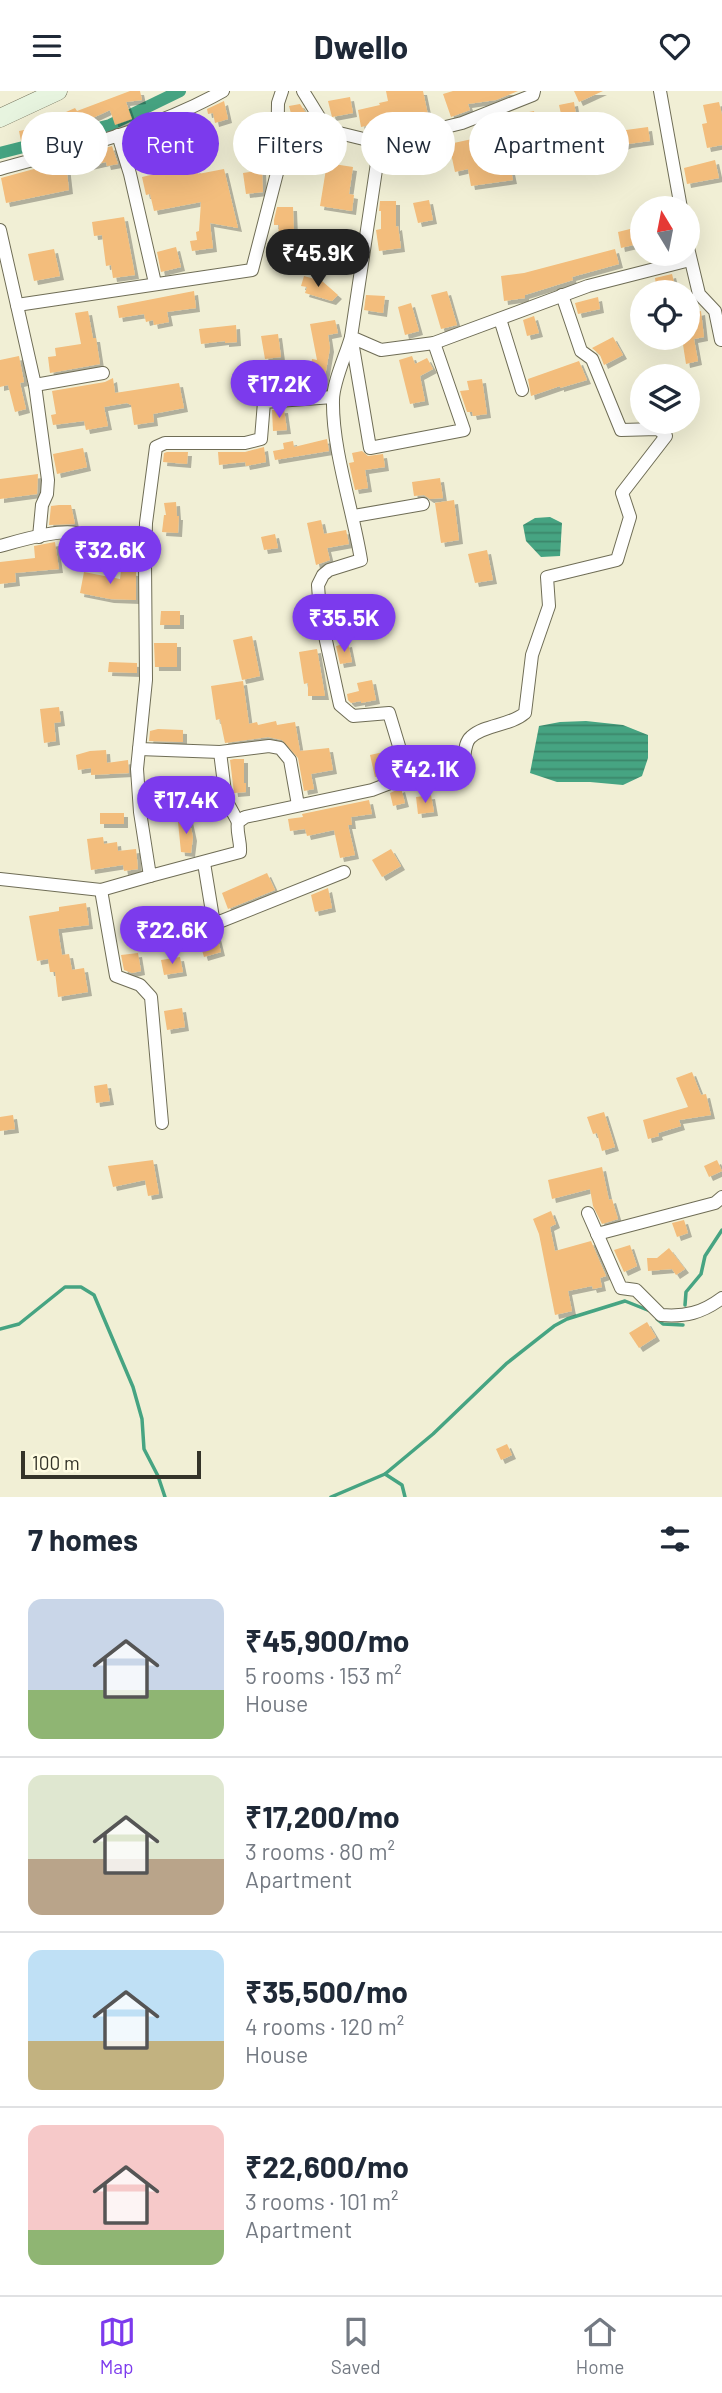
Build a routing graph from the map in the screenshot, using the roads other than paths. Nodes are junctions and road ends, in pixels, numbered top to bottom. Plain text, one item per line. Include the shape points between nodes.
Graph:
1 (58, 91) edge
2 (223, 91) edge
3 (282, 91) edge
4 (303, 91) edge
5 (534, 91) edge
6 (660, 91) edge
7 (29, 98) edge
8 (0, 118) edge
9 (455, 124) edge
10 (118, 135) junction
11 (361, 138) edge
12 (0, 169) edge
13 (375, 175) edge
14 (679, 196) edge
15 (0, 230) edge
16 (650, 266) edge
17 (692, 266) edge
18 (155, 283) junction
19 (562, 295) junction
20 (17, 305) junction
21 (500, 319) junction
22 (351, 337) junction
23 (722, 340) edge
24 (433, 343) junction
25 (103, 373) dead end
26 (35, 385) junction
27 (522, 390) dead end
28 (333, 397) junction
29 (423, 504) dead end
30 (354, 516) junction
31 (39, 537) junction
32 (0, 546) edge
33 (145, 562) junction
34 (139, 749) junction
35 (220, 752) junction
36 (408, 776) junction
37 (298, 805) junction
38 (238, 822) junction
39 (204, 863) junction
40 (149, 869) junction
41 (344, 872) dead end
42 (0, 879) edge
43 (101, 890) junction
44 (162, 1123) dead end
45 (722, 1197) edge
46 (588, 1213) dead end
47 (597, 1234) junction
48 (722, 1298) edge

1 - 7 main road
2 - 10 street via 194,107
3 - 18 street via 277,173 252,270
4 - 11 street via 327,129
5 - 9 street
6 - 14 street
7 - 8 main road
10 - 12 street
10 - 18 street
13 - 22 street
15 - 20 street
16 - 19 street
17 - 23 street via 699,294 715,311
18 - 20 street
19 - 21 street
19 - 36 street via 581,351 592,359 621,431 658,429 666,436 622,493 630,517 617,560 547,577 549,606 531,655 525,713 471,736 464,759 456,764
20 - 26 street
21 - 24 street
21 - 27 street
22 - 24 street via 381,350
22 - 24 street via 370,448 464,430
22 - 28 street
25 - 26 street
26 - 31 street via 48,480
28 - 30 street via 341,464
28 - 33 street via 264,402 261,439 156,447
29 - 30 street
30 - 36 street via 362,560 323,575 318,585 320,613 340,705 353,716 389,713
31 - 32 street
31 - 33 street via 76,532 82,535 85,555
33 - 34 street via 146,680
34 - 35 street
34 - 40 street via 137,769
35 - 37 street via 269,746 285,751
35 - 38 street via 226,800
36 - 37 street via 372,790
37 - 38 street
38 - 39 street via 240,852
39 - 40 street
39 - 41 street via 214,924
40 - 43 street
42 - 43 street
43 - 44 street via 116,976 140,985 151,997
45 - 47 street via 715,1203
46 - 47 street
47 - 48 street via 621,1288 636,1290 661,1315 698,1313

